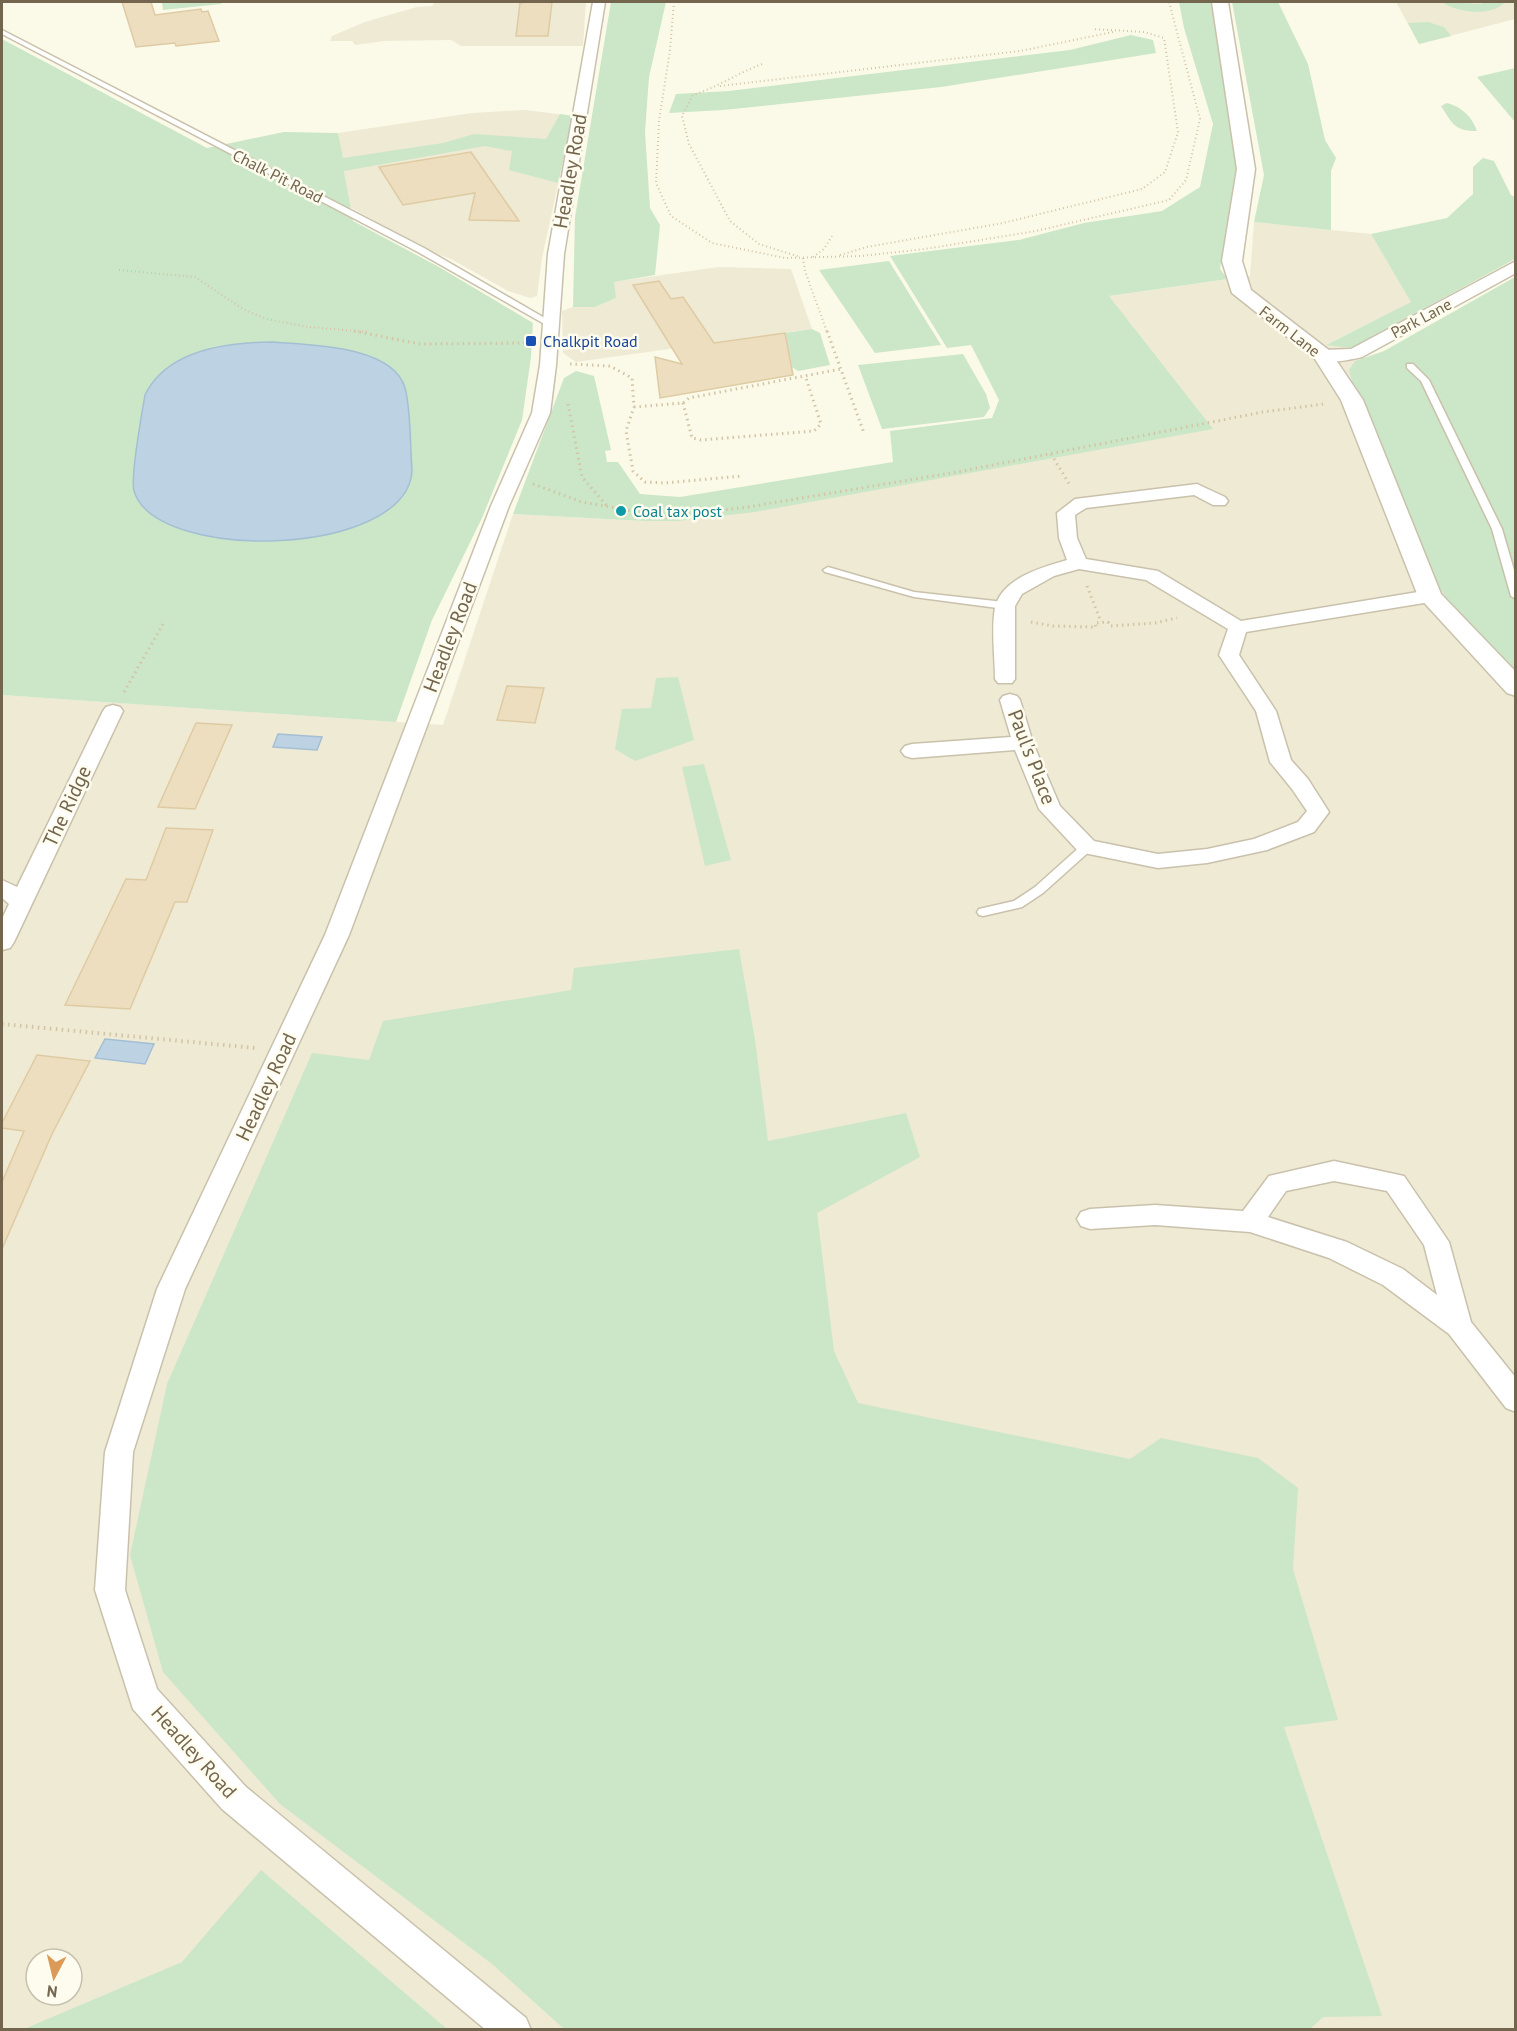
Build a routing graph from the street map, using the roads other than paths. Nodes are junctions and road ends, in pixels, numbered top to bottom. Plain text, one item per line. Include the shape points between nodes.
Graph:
1 (599, 2) edge
2 (1220, 2) edge
3 (2, 32) edge
4 (1515, 266) edge
5 (549, 344) junction
6 (1323, 355) junction
7 (1410, 366) dead end
8 (1219, 501) dead end
9 (1078, 563) junction
10 (828, 570) dead end
11 (1430, 596) junction
12 (1515, 596) edge
13 (1005, 611) junction
14 (1238, 627) junction
15 (1005, 679) dead end
16 (1515, 688) edge
17 (1010, 700) dead end
18 (113, 711) road end
19 (1023, 743) junction
20 (912, 752) dead end
21 (1088, 847) junction
22 (2, 887) edge
23 (22, 902) junction
24 (983, 912) dead end
25 (2, 942) edge
26 (1090, 1219) dead end
27 (1250, 1222) junction
28 (1459, 1326) junction
29 (1515, 1400) edge
30 (514, 2030) edge

1 - 5 street, Headley Road via 556,254
2 - 6 street, Farm Lane via 1246,169 1232,261 1242,293
3 - 5 lane, Chalk Pit Road via 421,250
4 - 6 street, Park Lane via 1356,353
5 - 30 street, Headley Road via 541,413 500,506 337,935 171,1289 119,1452 110,1590 144,1698 234,1798
6 - 11 street, Farm Lane via 1352,400
7 - 12 lane via 1425,380 1492,519
8 - 9 street via 1199,480 1082,503 1066,513 1068,538
9 - 13 street via 1047,572 1015,590
9 - 14 street via 1151,575
10 - 13 lane via 891,589 975,600
11 - 14 street
11 - 16 street, Farm Lane
13 - 15 street
14 - 21 street via 1229,655 1266,711 1281,762 1318,813 1306,827 1259,845 1207,856 1158,861
17 - 19 street, Paul's Place
18 - 23 street, The Ridge
19 - 20 street
19 - 21 street, Paul's Place via 1050,809
21 - 24 lane via 1018,904
22 - 23 street
23 - 25 street, The Ridge
26 - 27 street via 1155,1215
27 - 28 street via 1338,1250 1393,1277
27 - 28 street via 1278,1183 1334,1171 1395,1183 1436,1242
28 - 29 street

